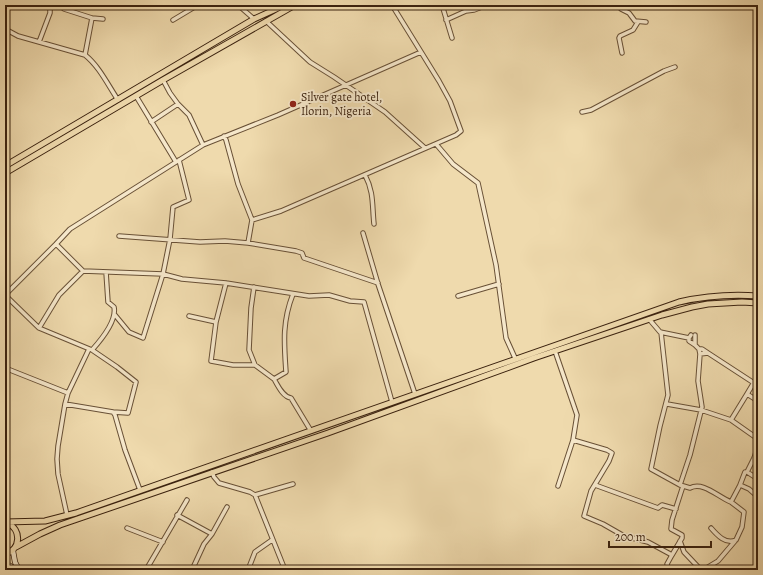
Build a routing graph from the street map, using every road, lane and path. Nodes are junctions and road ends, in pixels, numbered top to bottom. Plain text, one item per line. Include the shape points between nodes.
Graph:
1 (47, 5) edge
2 (198, 5) edge
3 (238, 5) edge
4 (285, 5) edge
5 (295, 5) edge
6 (392, 5) edge
7 (442, 5) edge
8 (487, 5) edge
9 (64, 9) dead end
10 (621, 10) dead end
11 (92, 18) junction
12 (102, 19) dead end
13 (254, 19) junction
14 (174, 20) dead end
15 (446, 20) junction
16 (266, 21) junction
17 (638, 22) junction
18 (646, 22) dead end
19 (5, 29) edge
20 (225, 36) junction
21 (452, 38) dead end
22 (39, 42) junction
23 (229, 42) junction
24 (420, 52) junction
25 (622, 53) dead end
26 (85, 55) junction
27 (675, 67) dead end
28 (162, 80) junction
29 (347, 86) junction
30 (136, 96) junction
31 (118, 100) junction
32 (178, 104) junction
33 (111, 107) junction
34 (582, 112) dead end
35 (151, 122) junction
36 (232, 133) junction
37 (59, 134) junction
38 (224, 136) junction
39 (62, 140) junction
40 (226, 140) junction
41 (436, 144) junction
42 (203, 145) junction
43 (425, 148) junction
44 (177, 161) junction
45 (5, 166) edge
46 (5, 173) edge
47 (365, 175) junction
48 (252, 220) junction
49 (374, 224) dead end
50 (363, 233) dead end
51 (119, 236) dead end
52 (170, 239) junction
53 (248, 243) junction
54 (56, 244) junction
55 (83, 271) junction
56 (106, 272) junction
57 (163, 274) junction
58 (226, 283) junction
59 (378, 283) junction
60 (499, 284) junction
61 (254, 287) junction
62 (293, 294) junction
63 (5, 295) edge
64 (458, 296) dead end
65 (758, 296) edge
66 (758, 303) edge
67 (115, 315) junction
68 (189, 316) dead end
69 (649, 319) junction
70 (216, 322) junction
71 (39, 328) junction
72 (662, 332) junction
73 (695, 335) dead end
74 (695, 345) junction
75 (91, 349) junction
76 (555, 351) junction
77 (700, 352) junction
78 (515, 358) junction
79 (255, 365) junction
80 (5, 368) edge
81 (274, 379) junction
82 (758, 379) edge
83 (754, 383) junction
84 (68, 393) junction
85 (415, 394) junction
86 (747, 394) junction
87 (758, 401) edge
88 (392, 402) junction
89 (65, 404) junction
90 (667, 404) junction
91 (701, 410) junction
92 (113, 412) junction
93 (731, 420) junction
94 (311, 431) junction
95 (758, 439) edge
96 (573, 440) junction
97 (758, 446) edge
98 (212, 472) junction
99 (747, 472) junction
100 (758, 479) edge
101 (293, 484) dead end
102 (595, 485) junction
103 (681, 485) junction
104 (740, 485) junction
105 (558, 486) dead end
106 (140, 490) junction
107 (255, 495) junction
108 (758, 497) edge
109 (187, 500) dead end
110 (731, 502) junction
111 (227, 507) dead end
112 (676, 509) junction
113 (67, 515) junction
114 (178, 515) junction
115 (5, 522) edge
116 (127, 528) dead end
117 (710, 528) dead end
118 (212, 534) junction
119 (272, 540) junction
120 (736, 540) junction
121 (680, 541) junction
122 (163, 542) junction
123 (14, 549) junction
124 (5, 554) edge
125 (672, 555) junction
126 (5, 563) edge
127 (18, 570) edge
128 (146, 570) edge
129 (192, 570) edge
130 (248, 570) edge
131 (285, 570) edge
132 (669, 570) edge
133 (702, 570) edge

1 - 22 street via 50,7 50,13
2 - 14 street
3 - 13 street
4 - 13 main road
5 - 16 main road
6 - 24 street
7 - 15 street
8 - 15 street
9 - 11 street
10 - 17 street via 629,13
11 - 12 street
11 - 26 street
13 - 20 main road
15 - 21 street
16 - 23 main road
16 - 29 street via 310,62
17 - 18 street
17 - 25 street via 633,30 620,36
19 - 22 street
20 - 23 main road
20 - 31 main road
22 - 26 street
23 - 28 main road
24 - 29 street
24 - 41 street via 450,101 461,128 456,135
26 - 31 street
27 - 34 street via 591,110
28 - 30 main road
28 - 32 street
29 - 36 street
29 - 43 street via 385,112
30 - 33 main road
30 - 35 street
31 - 33 main road
32 - 35 street
32 - 42 street via 189,116
33 - 37 main road
33 - 39 main road
35 - 44 street
36 - 38 street
36 - 40 street
37 - 39 main road
37 - 45 main road
38 - 40 street
38 - 42 street
39 - 46 main road
40 - 48 street via 238,184
41 - 43 street
41 - 60 street via 453,164 478,182
42 - 44 street
43 - 47 street
44 - 52 street via 189,200 173,207
44 - 54 street via 70,229
47 - 48 street via 281,211
47 - 49 street via 372,194
48 - 53 street
50 - 59 street
51 - 52 street
52 - 53 street
52 - 57 street
53 - 59 street via 300,252 307,259
54 - 55 street
54 - 63 street
55 - 56 street
55 - 71 street via 59,295
56 - 57 street
56 - 67 street via 108,302 114,307
57 - 58 street via 182,279
57 - 67 street via 143,338 129,332
58 - 61 street
58 - 70 street
59 - 85 street
60 - 64 street
60 - 78 street via 506,338
61 - 62 street
61 - 79 street via 249,350
62 - 81 street via 284,336 286,372
62 - 88 street via 329,295 364,302
63 - 71 street
65 - 78 main road via 723,295 679,302
66 - 69 main road via 692,306
67 - 75 street via 101,340
68 - 70 street
69 - 72 street via 655,328
69 - 76 main road
70 - 79 street via 211,361 233,366
71 - 75 street
72 - 74 street via 690,337 689,341
72 - 90 street
73 - 74 street
74 - 77 street
75 - 84 street
75 - 92 street via 136,382 128,413
76 - 96 street via 577,415
76 - 98 main road
77 - 83 street via 708,353
77 - 91 street via 698,381
78 - 85 main road
79 - 81 street
80 - 84 street
81 - 94 street via 284,395 291,398
82 - 83 street
83 - 86 street
84 - 89 street
85 - 88 main road
86 - 87 street
86 - 93 street
88 - 94 main road
89 - 92 street
89 - 113 street via 57,459
90 - 91 street
90 - 103 street via 651,469
91 - 93 street
91 - 103 street
92 - 106 street
93 - 95 street
94 - 106 main road
96 - 102 street via 612,453
96 - 105 street
97 - 99 street
98 - 107 street via 219,483
98 - 123 main road via 60,525
99 - 100 street
99 - 104 street
101 - 107 street
102 - 112 street via 658,508 662,504
102 - 125 street via 591,490 584,516 624,536 648,542
103 - 110 street via 690,488 700,486
103 - 112 street
104 - 108 street
104 - 110 street
106 - 113 main road
107 - 119 street
109 - 114 street
110 - 120 street via 744,512 742,527
111 - 118 street
112 - 121 street via 671,528 682,535
113 - 115 main road via 45,520
114 - 118 street
114 - 122 street
115 - 123 main road via 17,532 18,542
116 - 122 street
117 - 120 street via 727,541
118 - 129 street via 204,544
119 - 130 street via 255,552
119 - 131 street
120 - 133 street via 718,560
121 - 125 street
121 - 133 street via 684,552
122 - 128 street
123 - 124 main road
123 - 127 street
125 - 132 street via 667,564
126 - 127 street

